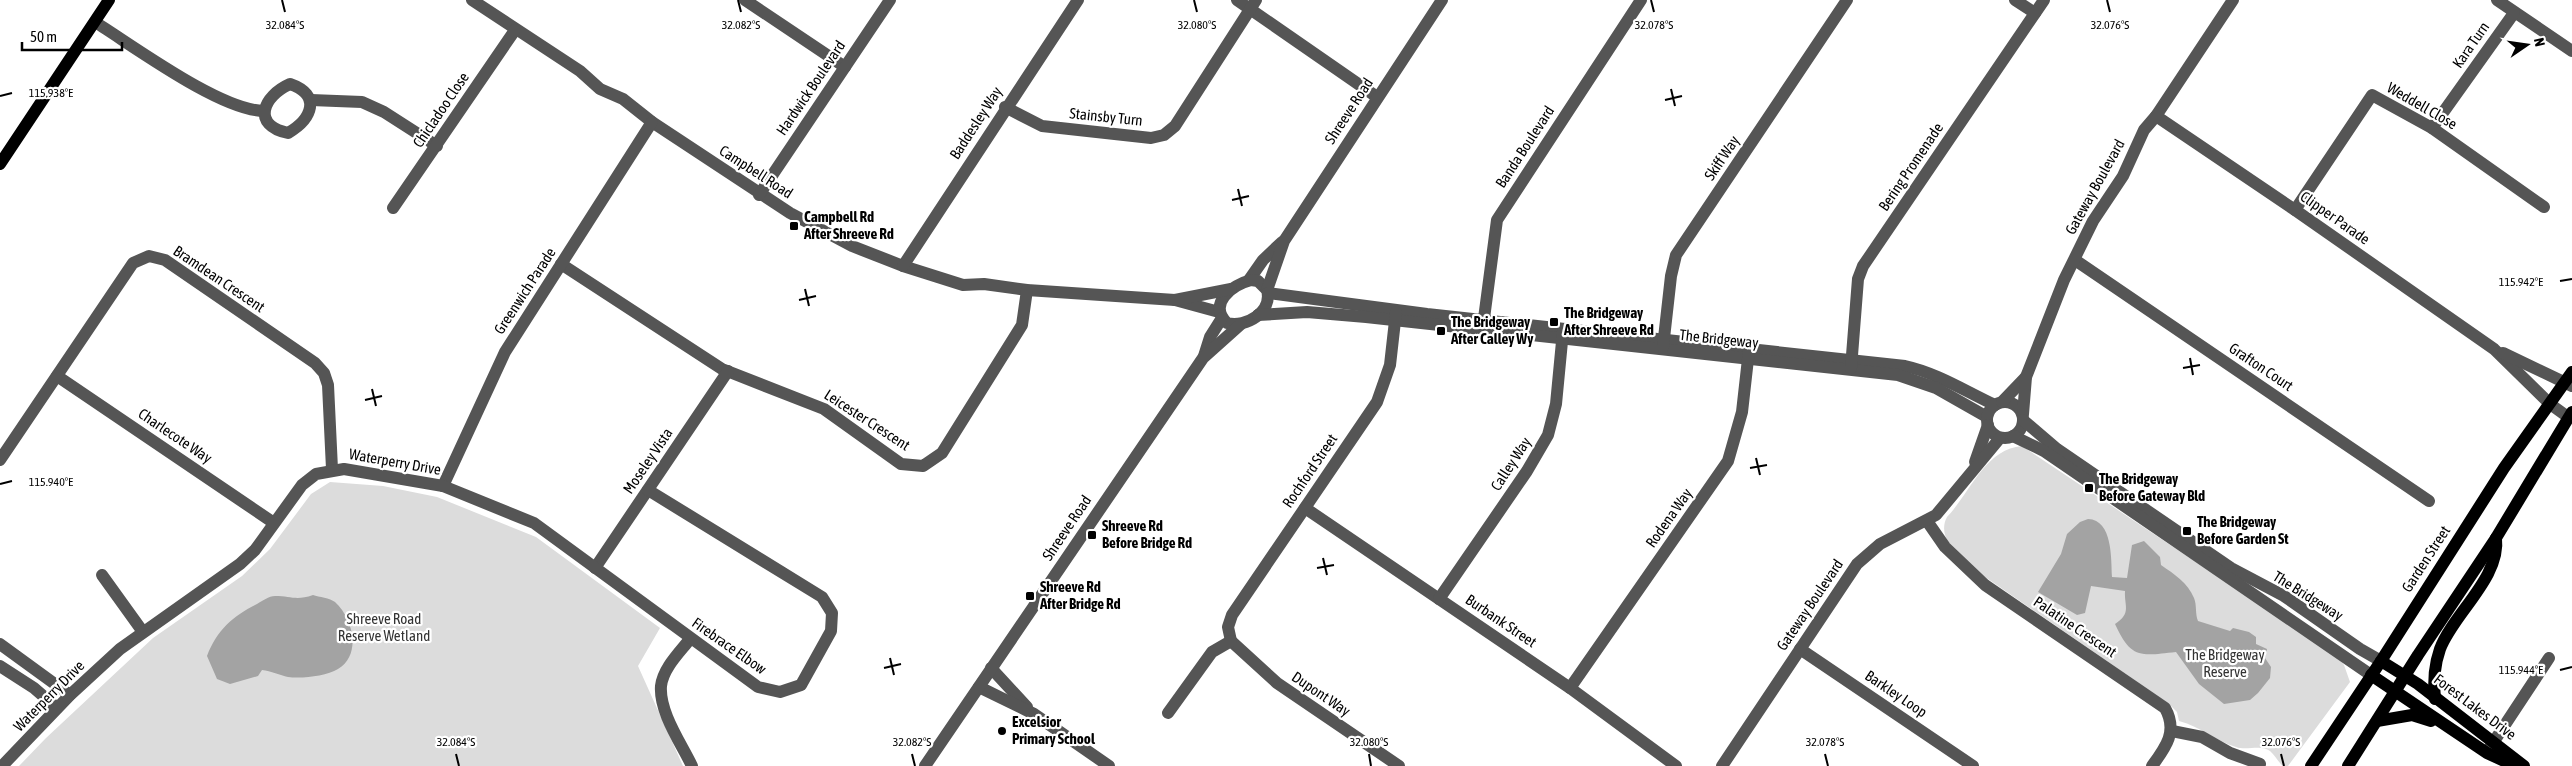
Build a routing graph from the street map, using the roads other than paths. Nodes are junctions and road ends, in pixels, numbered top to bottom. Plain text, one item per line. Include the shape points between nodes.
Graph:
1 (109, 0) edge
2 (473, 0) edge
3 (745, 0) edge
4 (890, 0) edge
5 (1078, 0) edge
6 (1236, 0) edge
7 (1442, 0) edge
8 (1641, 0) edge
9 (1847, 0) edge
10 (2015, 0) edge
11 (2044, 0) edge
12 (2234, 0) edge
13 (2497, 0) edge
14 (1253, 5) edge
15 (2035, 13) junction
16 (2514, 13) junction
17 (95, 22) junction
18 (515, 30) junction
19 (2572, 50) edge
20 (845, 67) junction
21 (1377, 97) junction
22 (311, 100) junction
23 (1005, 107) junction
24 (264, 110) junction
25 (2156, 116) junction
26 (652, 122) junction
27 (2432, 128) junction
28 (437, 146) junction
29 (0, 164) edge
30 (759, 195) junction
31 (2544, 207) dead end
32 (393, 208) dead end
33 (2295, 210) junction
34 (1284, 241) junction
35 (2075, 260) junction
36 (561, 264) junction
37 (903, 266) junction
38 (1249, 280) junction
39 (1231, 289) junction
40 (1027, 290) junction
41 (1267, 292) junction
42 (1175, 300) junction
43 (1220, 315) junction
44 (1258, 315) junction
45 (1395, 315) junction
46 (1241, 324) junction
47 (1483, 324) junction
48 (1563, 334) junction
49 (1664, 344) junction
50 (2494, 349) junction
51 (1749, 354) junction
52 (1203, 358) junction
53 (1851, 365) junction
54 (728, 372) junction
55 (56, 376) junction
56 (2026, 377) junction
57 (2570, 380) edge
58 (1998, 403) junction
59 (2550, 404) junction
60 (2570, 415) edge
61 (2023, 417) junction
62 (1987, 421) junction
63 (2013, 436) junction
64 (2000, 438) junction
65 (0, 460) edge
66 (332, 469) junction
67 (1973, 469) junction
68 (443, 486) junction
69 (648, 490) junction
70 (2429, 501) dead end
71 (1305, 508) junction
72 (1927, 521) junction
73 (274, 523) junction
74 (2496, 538) junction
75 (595, 568) junction
76 (102, 575) dead end
77 (1439, 599) junction
78 (144, 632) junction
79 (690, 639) junction
80 (1231, 641) junction
81 (0, 644) edge
82 (1800, 649) junction
83 (2549, 658) dead end
84 (2381, 661) junction
85 (0, 666) edge
86 (991, 668) junction
87 (2371, 675) junction
88 (2405, 676) junction
89 (979, 687) junction
90 (1570, 688) junction
91 (2396, 692) junction
92 (70, 695) junction
93 (2435, 698) junction
94 (57, 708) junction
95 (1034, 714) junction
96 (1168, 714) dead end
97 (2378, 720) junction
98 (2444, 725) junction
99 (2172, 731) junction
100 (2495, 741) junction
101 (2487, 752) junction
102 (2260, 764) dead end
103 (2, 766) edge
104 (692, 766) edge
105 (925, 766) edge
106 (1109, 766) edge
107 (1399, 766) edge
108 (1676, 766) edge
109 (1722, 766) edge
110 (1973, 766) edge
111 (2152, 766) edge
112 (2311, 766) edge
113 (2348, 766) edge
114 (2515, 766) edge
115 (2524, 766) edge

1 - 17 main road
2 - 18 street, Campbell Road
3 - 20 street
4 - 20 street, Hardwick Boulevard
5 - 23 street, Baddesley Way
6 - 14 street
7 - 21 street, Shreeve Road
8 - 47 street, Banda Boulevard via 1497,220
9 - 49 street, Skiff Way via 1676,255
10 - 15 street
11 - 15 street, Bering Promenade
12 - 25 street, Gateway Boulevard
13 - 16 street
14 - 21 street
14 - 23 street, Stainsby Turn via 1175,126 1164,135 1151,138 1042,126
15 - 53 street, Bering Promenade via 1863,266 1858,279
16 - 19 street
16 - 27 street, Kara Turn
17 - 24 street via 219,98
17 - 29 main road
18 - 26 street, Campbell Road
18 - 28 street, Chicladoo Close
20 - 30 street, Hardwick Boulevard
21 - 34 street, Shreeve Road
22 - 24 street via 302,88 290,84 270,96
22 - 24 street via 306,116 298,127 288,133 270,127
22 - 28 street via 362,102 384,112
23 - 37 street, Baddesley Way
25 - 33 street, Clipper Parade
25 - 35 street, Gateway Boulevard via 2144,130 2123,176 2093,221
26 - 30 street, Campbell Road
26 - 36 street, Greenwich Parade
27 - 31 street, Weddell Close
27 - 33 street, Weddell Close via 2372,95
28 - 32 street, Chicladoo Close
30 - 37 street, Campbell Road via 842,241
33 - 50 street, Clipper Parade
34 - 38 street, Shreeve Road via 1263,260
34 - 41 street, Shreeve Road
35 - 56 street, Gateway Boulevard
35 - 70 street, Grafton Court
36 - 54 street, Leicester Crescent
36 - 68 street, Greenwich Parade via 506,352
37 - 40 street, Campbell Road via 963,285 984,284
38 - 39 street, Shreeve Road
38 - 41 street via 1258,281
39 - 42 street, Campbell Road
39 - 43 street, Shreeve Road via 1219,305
40 - 42 street, Campbell Road
40 - 54 street, Leicester Crescent via 1022,325 942,453 923,466 901,464 824,409
41 - 44 street, Shreeve Road via 1266,305
41 - 45 street, The Bridgeway
42 - 43 street, Campbell Road
43 - 46 street via 1227,323
43 - 52 street, Shreeve Road
44 - 45 street, The Bridgeway via 1307,312
44 - 46 street, Shreeve Road
45 - 47 street, The Bridgeway
45 - 71 street, Rochford Street via 1390,365 1377,402
46 - 52 street, Shreeve Road
47 - 48 street, The Bridgeway
48 - 49 street, The Bridgeway
48 - 77 street, Calley Way via 1557,395 1548,434 1527,471
49 - 51 street, The Bridgeway
50 - 57 street, Clipper Parade
50 - 59 street, Clipper Parade
51 - 53 street, The Bridgeway
51 - 90 street, Rodena Way via 1742,412 1728,461
52 - 86 street, Shreeve Road
53 - 58 street, The Bridgeway via 1922,370
53 - 62 street, The Bridgeway via 1911,378 1936,388
54 - 69 street, Moseley Vista
55 - 65 street, Bramdean Crescent
55 - 66 street, Bramdean Crescent via 133,263 149,256 165,260 315,363 324,373 328,386
55 - 73 street, Charlecote Way
56 - 58 street, Gateway Boulevard
56 - 61 street, Gateway Boulevard
57 - 59 main road, Garden Street
58 - 61 street, The Bridgeway via 2015,404
58 - 62 street
59 - 60 street, Clipper Parade
59 - 84 main road, Garden Street via 2504,468
60 - 74 main road
61 - 63 street via 2021,430
61 - 84 street, The Bridgeway via 2057,450 2231,568 2284,596
62 - 64 street, The Bridgeway
62 - 67 street, Gateway Boulevard
63 - 64 street
63 - 87 street, The Bridgeway via 2044,451
64 - 67 street, Gateway Boulevard
66 - 68 street, Waterperry Drive via 388,475
66 - 73 street, Waterperry Drive via 316,474 302,485
67 - 72 street, Gateway Boulevard via 1950,501
68 - 75 street, Waterperry Drive via 534,524
69 - 75 street, Moseley Vista
69 - 79 street, Firebrace Elbow via 822,596 832,613 831,631 801,685 780,692 758,687
71 - 77 street, Burbank Street
71 - 80 street, Rochford Street via 1232,615 1228,627
72 - 82 street, Gateway Boulevard via 1880,544 1857,564
72 - 99 street, Palatine Crescent via 1945,547 1984,585 2165,708
73 - 78 street, Waterperry Drive via 255,550 240,564
74 - 88 main road
74 - 93 main road via 2498,550 2493,566 2440,648 2434,672
75 - 79 street, Firebrace Elbow
76 - 78 street
77 - 90 street, Burbank Street
78 - 92 street, Waterperry Drive
79 - 104 street via 670,665 661,685 664,708
80 - 96 street via 1212,652
80 - 107 street, Dupont Way via 1277,683
81 - 92 street
82 - 109 street, Gateway Boulevard
82 - 110 street, Barkley Loop
83 - 100 street
84 - 87 main road, Garden Street
84 - 88 main road, The Bridgeway
85 - 94 street
86 - 89 street, Shreeve Road
86 - 95 street
87 - 91 main road, The Bridgeway
87 - 112 main road, Garden Street
88 - 91 main road
88 - 93 main road, Forest Lakes Drive
89 - 95 street
89 - 105 street, Shreeve Road
90 - 108 street, Burbank Street
91 - 97 main road
91 - 98 main road, Forest Lakes Drive
92 - 94 street, Waterperry Drive
93 - 100 main road, Forest Lakes Drive
94 - 103 street, Waterperry Drive
95 - 106 street
97 - 98 main road via 2412,715
97 - 113 main road
98 - 101 main road, Forest Lakes Drive
99 - 102 street via 2202,737 2230,754
99 - 111 street via 2167,745
100 - 101 street
100 - 115 main road, Forest Lakes Drive
101 - 114 main road, Forest Lakes Drive

